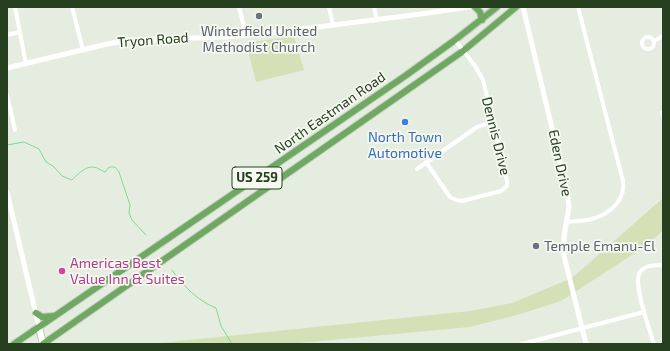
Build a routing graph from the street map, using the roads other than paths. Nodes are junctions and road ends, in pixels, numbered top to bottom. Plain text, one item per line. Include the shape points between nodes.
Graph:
1 (15, 7) edge
2 (72, 7) edge
3 (239, 7) edge
4 (329, 7) edge
5 (374, 7) edge
6 (469, 7) edge
7 (475, 7) edge
8 (497, 7) edge
9 (516, 7) edge
10 (523, 7) edge
11 (578, 7) edge
12 (377, 20) junction
13 (482, 20) junction
14 (333, 25) junction
15 (20, 32) junction
16 (7, 35) edge
17 (246, 35) junction
18 (663, 36) edge
19 (456, 40) junction
20 (654, 42) dead end
21 (83, 50) junction
22 (463, 51) junction
23 (26, 64) junction
24 (7, 68) edge
25 (403, 77) junction
26 (410, 88) junction
27 (7, 95) edge
28 (8, 106) edge
29 (493, 122) junction
30 (15, 130) dead end
31 (426, 162) junction
32 (417, 169) dead end
33 (256, 179) junction
34 (263, 189) junction
35 (7, 192) edge
36 (566, 222) junction
37 (663, 265) edge
38 (103, 284) junction
39 (111, 296) junction
40 (644, 312) junction
41 (36, 313) junction
42 (58, 315) junction
43 (39, 327) junction
44 (582, 329) junction
45 (539, 342) edge
46 (14, 344) edge
47 (43, 344) edge
48 (522, 344) edge
49 (586, 344) edge
50 (654, 344) edge

1 - 15 street
2 - 21 street
3 - 17 street
4 - 14 street
5 - 12 street
6 - 12 street, Tryon Road
7 - 13 main road via 480,11
8 - 13 main road, North Eastman Road / US 259
9 - 22 main road, North Eastman Road / US 259
10 - 36 street, Eden Drive via 566,186 569,206
11 - 36 street via 624,188 619,202 605,213 589,220
12 - 14 street, Tryon Road
13 - 19 main road, North Eastman Road / US 259
14 - 17 street, Tryon Road
15 - 16 street
15 - 23 street
17 - 21 street, Tryon Road via 139,39 113,42
18 - 20 street
19 - 22 street, Dennis Drive
19 - 25 main road, North Eastman Road / US 259
21 - 23 street, Tryon Road
22 - 26 main road, North Eastman Road / US 259
22 - 29 street, Dennis Drive via 482,78
23 - 24 street, Tryon Road
25 - 26 main road
25 - 33 main road, North Eastman Road / US 259
26 - 34 main road, North Eastman Road / US 259
27 - 28 street
28 - 30 street
29 - 31 street via 478,126
29 - 31 street, Dennis Drive via 507,181 504,189 462,201 456,200 450,197
31 - 32 street
33 - 34 main road
33 - 38 main road, North Eastman Road / US 259
34 - 39 main road, North Eastman Road / US 259
35 - 41 street
36 - 44 street, Eden Drive via 564,256
37 - 40 street via 647,266 639,272 637,285
38 - 39 main road
38 - 42 main road, North Eastman Road / US 259
39 - 47 main road, North Eastman Road / US 259
40 - 44 street
40 - 50 street
41 - 42 main road via 44,318
41 - 43 street
42 - 43 main road, North Eastman Road / US 259
43 - 46 main road, North Eastman Road / US 259
43 - 47 main road
44 - 45 street
44 - 49 street, Eden Drive
45 - 48 street

